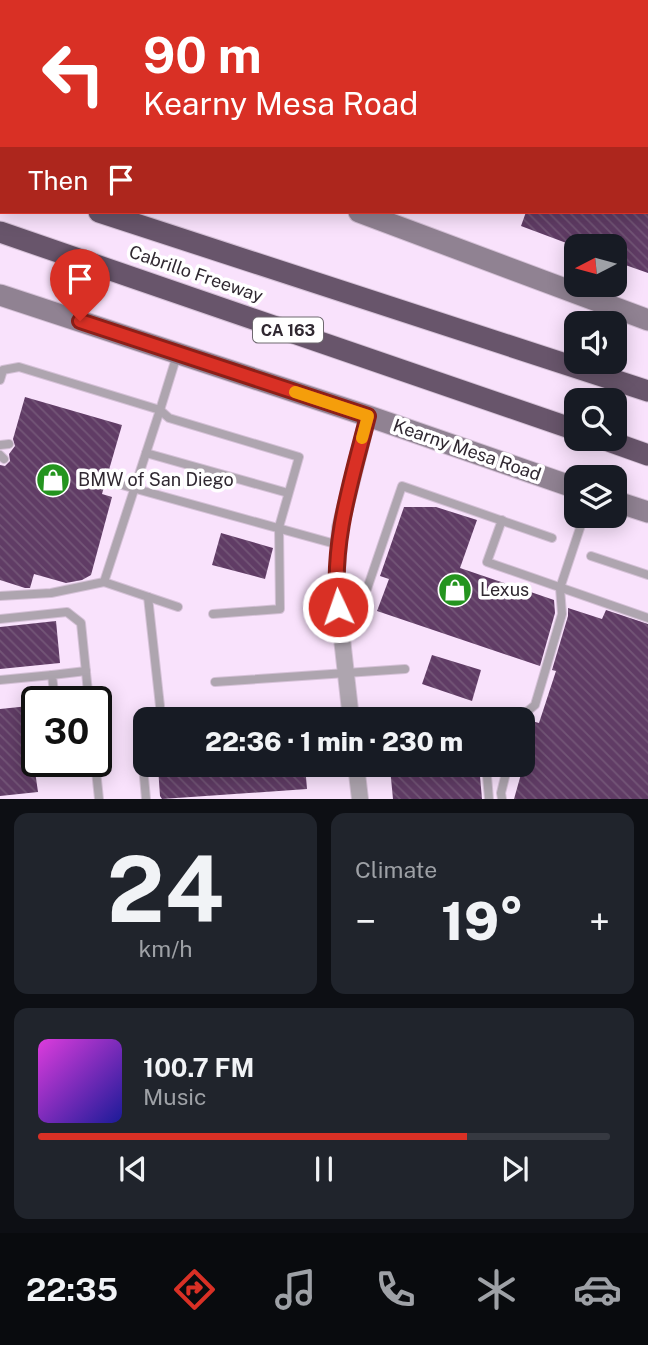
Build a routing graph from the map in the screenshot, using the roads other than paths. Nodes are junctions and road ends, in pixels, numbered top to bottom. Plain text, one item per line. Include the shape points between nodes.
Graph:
1 (105, 214) edge
2 (364, 214) edge
3 (0, 232) edge
4 (0, 295) edge
5 (648, 320) edge
6 (177, 354) junction
7 (0, 380) edge
8 (648, 391) edge
9 (160, 410) junction
10 (368, 416) junction
11 (564, 426) edge
12 (627, 448) edge
13 (146, 453) junction
14 (648, 455) edge
15 (114, 483) dead end
16 (564, 484) edge
17 (133, 489) junction
18 (289, 493) junction
19 (627, 505) edge
20 (648, 512) edge
21 (502, 520) junction
22 (279, 527) junction
23 (580, 528) edge
24 (552, 538) dead end
25 (339, 545) junction
26 (591, 556) dead end
27 (648, 575) edge
28 (104, 582) junction
29 (336, 585) junction
30 (560, 588) junction
31 (0, 596) edge
32 (148, 597) junction
33 (178, 607) dead end
34 (213, 614) dead end
35 (648, 618) edge
36 (0, 619) edge
37 (405, 669) dead end
38 (86, 671) junction
39 (346, 674) junction
40 (52, 675) junction
41 (0, 680) edge
42 (215, 682) dead end
43 (53, 686) edge
44 (87, 686) edge
45 (160, 706) dead end
46 (350, 707) edge
47 (533, 707) edge
48 (97, 777) edge
49 (144, 777) edge
50 (357, 777) edge
51 (487, 777) edge
52 (505, 777) edge
53 (99, 799) edge
54 (146, 799) edge
55 (360, 799) edge
56 (489, 799) edge
57 (502, 799) edge

1 - 8 highway, Cabrillo Freeway
2 - 5 street
3 - 11 highway, Cabrillo Freeway / CA 163
4 - 6 street, Kearny Mesa Road
6 - 9 lane
6 - 10 street, Kearny Mesa Road
7 - 9 lane via 3,370 19,367
9 - 13 lane
9 - 18 lane via 169,418 299,457
10 - 16 street, Kearny Mesa Road
10 - 25 street
12 - 14 highway
13 - 17 lane
13 - 18 lane
15 - 17 lane
17 - 22 lane
17 - 28 lane
18 - 22 lane
19 - 20 street
21 - 24 lane
21 - 29 lane via 402,486 367,589
21 - 30 lane via 487,562
22 - 25 lane
22 - 34 lane via 280,609
23 - 30 lane
25 - 29 street
26 - 27 lane
28 - 31 lane via 51,593
28 - 32 lane
29 - 39 street
30 - 35 lane
30 - 47 lane via 562,614
32 - 33 lane
32 - 45 lane
36 - 38 lane via 67,612 81,623
37 - 39 lane
38 - 40 lane
38 - 44 lane
39 - 42 lane
39 - 46 street
40 - 41 lane
40 - 43 lane
48 - 53 lane
49 - 54 lane
50 - 55 street
51 - 56 lane
52 - 57 lane

